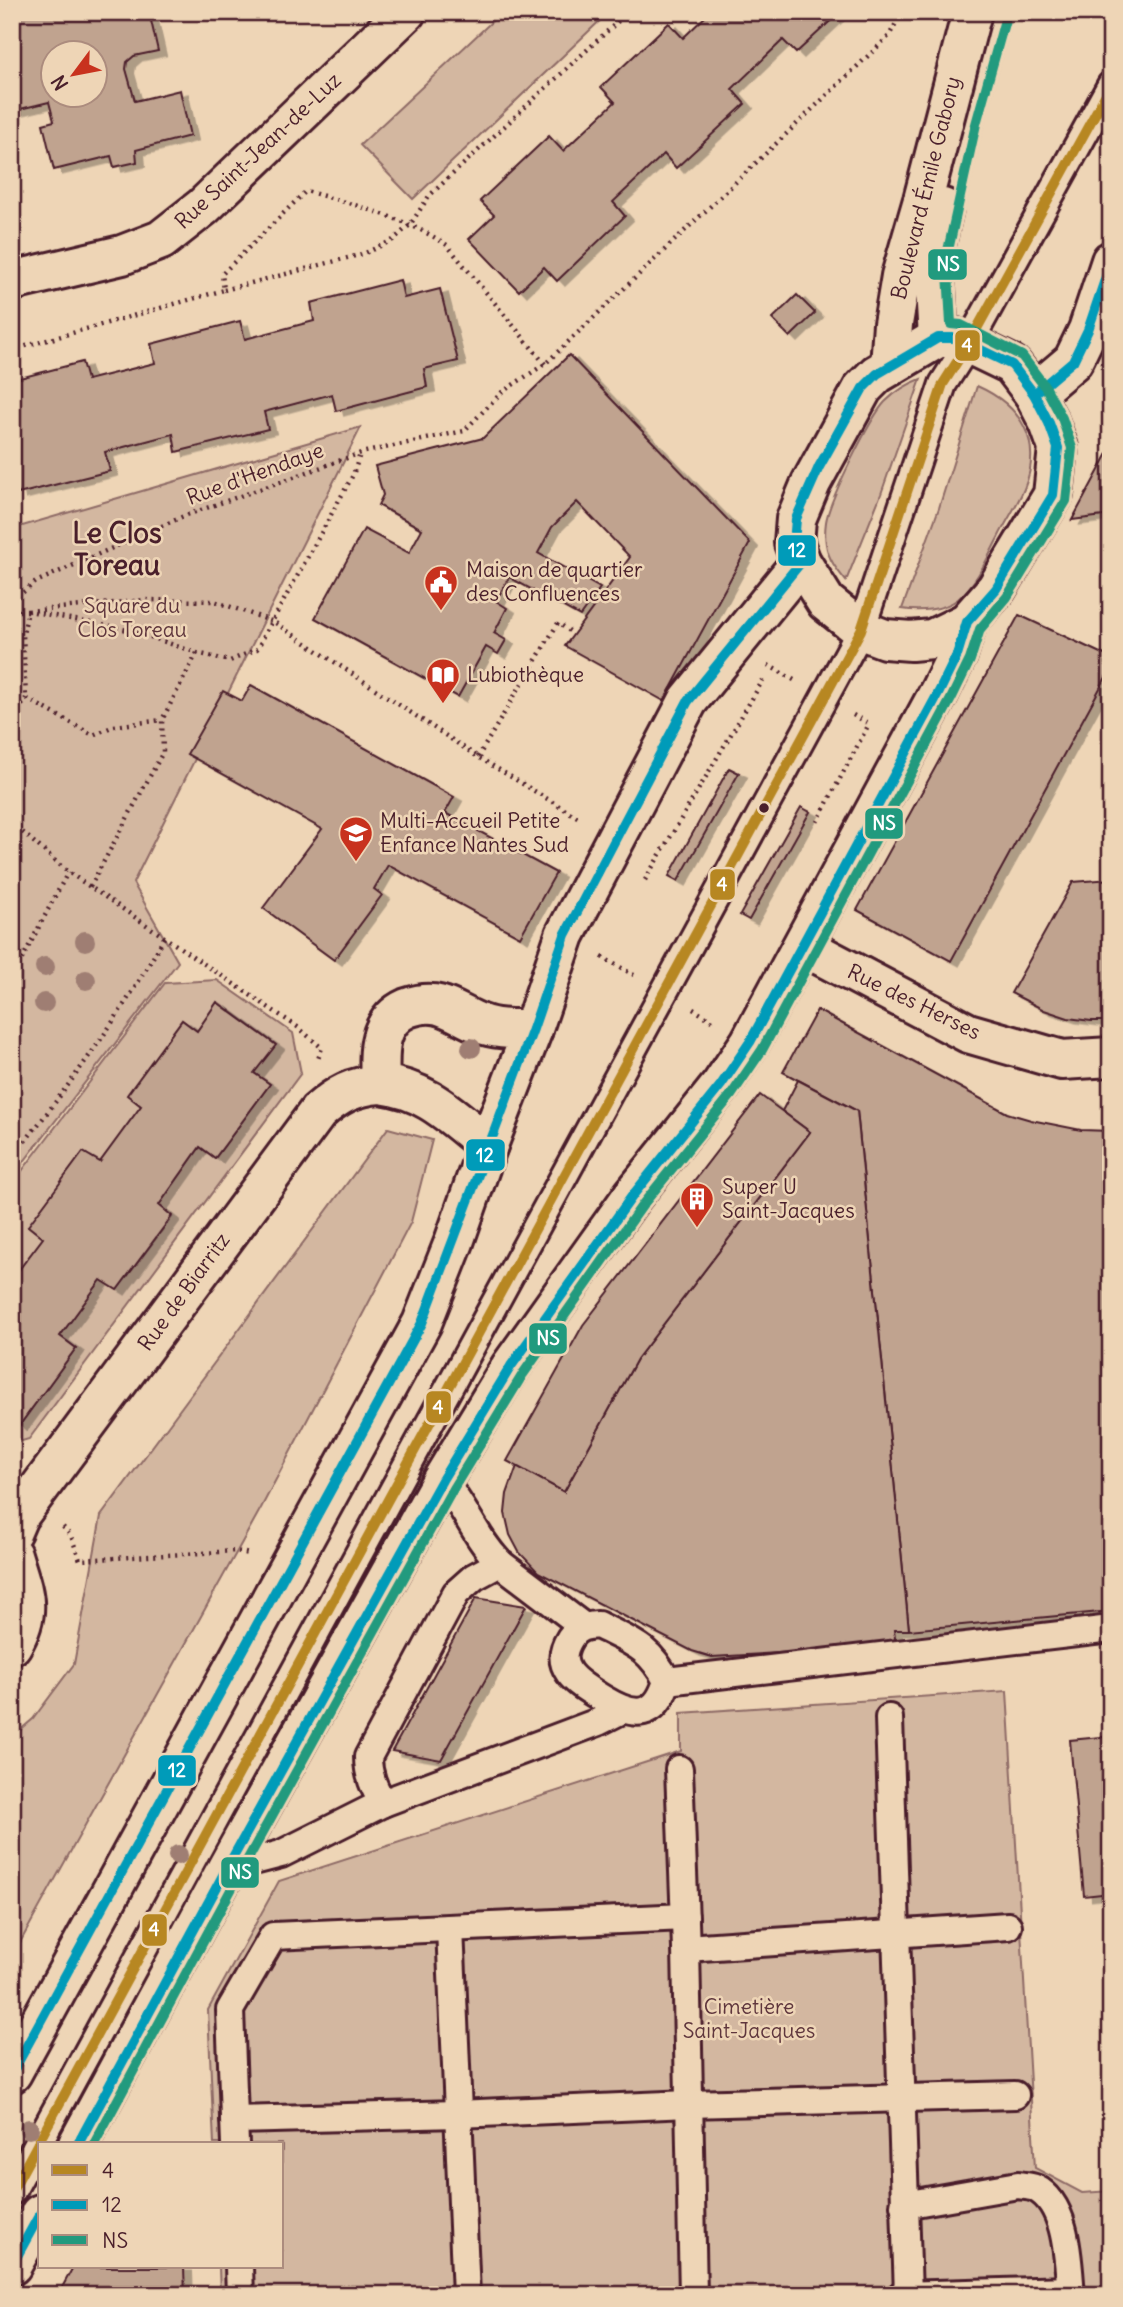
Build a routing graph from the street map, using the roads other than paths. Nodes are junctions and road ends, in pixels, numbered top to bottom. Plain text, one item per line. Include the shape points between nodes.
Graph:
1 (406, 12) edge
2 (972, 12) edge
3 (993, 12) edge
4 (1111, 85) edge
5 (1111, 261) edge
6 (12, 281) edge
7 (954, 340) junction
8 (890, 366) junction
9 (1034, 394) junction
10 (801, 562) junction
11 (967, 622) junction
12 (861, 630) junction
13 (803, 946) junction
14 (533, 1029) junction
15 (1111, 1057) edge
16 (380, 1084) junction
17 (488, 1144) junction
18 (442, 1480) junction
19 (15, 1524) edge
20 (12, 1555) edge
21 (500, 1563) junction
22 (583, 1626) junction
23 (1111, 1629) edge
24 (12, 1645) edge
25 (667, 1681) junction
26 (622, 1710) junction
27 (889, 1718) dead end
28 (680, 1769) dead end
29 (383, 1803) junction
30 (227, 1868) junction
31 (685, 1917) junction
32 (1009, 1926) dead end
33 (450, 1928) junction
34 (896, 1934) junction
35 (686, 1948) junction
36 (12, 2073) edge
37 (1015, 2095) dead end
38 (901, 2099) junction
39 (689, 2104) junction
40 (457, 2114) junction
41 (234, 2132) edge
42 (39, 2142) edge
43 (79, 2142) edge
44 (38, 2143) edge
45 (12, 2191) edge
46 (904, 2205) junction
47 (38, 2218) edge
48 (12, 2265) edge
49 (239, 2268) edge
50 (1070, 2292) edge
51 (240, 2295) edge
52 (466, 2295) edge
53 (693, 2295) edge
54 (901, 2295) edge
55 (908, 2295) edge

1 - 6 main road, Rue Saint-Jean-de-Luz via 161,240 122,255
2 - 8 main road, Boulevard Émile Gabory via 901,276
3 - 7 main road, Boulevard Émile Gabory via 962,121 933,254
4 - 7 lane
5 - 9 main road via 1073,361
7 - 8 main road
7 - 9 main road via 1013,365
7 - 12 lane
8 - 10 main road via 863,388 810,483 796,519 794,543
9 - 11 main road via 1058,448 1053,495 996,589
10 - 12 main road via 826,602
10 - 14 main road via 688,701 565,935
11 - 12 main road via 932,639 911,642
11 - 13 main road via 939,692
12 - 42 lane
13 - 15 main road, Rue des Herses via 968,1033 1062,1060
13 - 18 main road via 750,1042 511,1366
14 - 16 main road via 498,1028 435,1003 418,1004 397,1013 384,1028
14 - 17 main road
16 - 17 main road via 420,1094 445,1108
16 - 19 main road, Rue de Biarritz via 361,1085 337,1095 318,1112
17 - 36 main road via 422,1323
18 - 21 lane
18 - 30 main road
20 - 24 main road via 25,1610
21 - 22 lane
21 - 29 lane via 456,1592 368,1757 370,1777
22 - 25 lane via 598,1625 646,1650
22 - 26 lane via 565,1647 563,1661 578,1683
23 - 25 lane
25 - 26 lane via 662,1700 651,1708
26 - 29 lane
27 - 34 lane
28 - 31 lane
29 - 30 lane via 281,1854
30 - 43 main road
31 - 33 lane
31 - 35 lane
32 - 34 lane
33 - 40 lane
33 - 41 lane via 273,1936 230,2010
34 - 35 lane
34 - 38 lane
35 - 39 lane
37 - 38 lane
38 - 39 lane
38 - 46 lane
39 - 40 lane
39 - 53 lane
40 - 41 lane
40 - 52 lane
44 - 45 lane
46 - 50 lane via 1018,2185 1034,2188 1051,2202 1061,2222
46 - 55 lane
47 - 48 main road
49 - 51 lane
50 - 55 lane
54 - 55 lane

